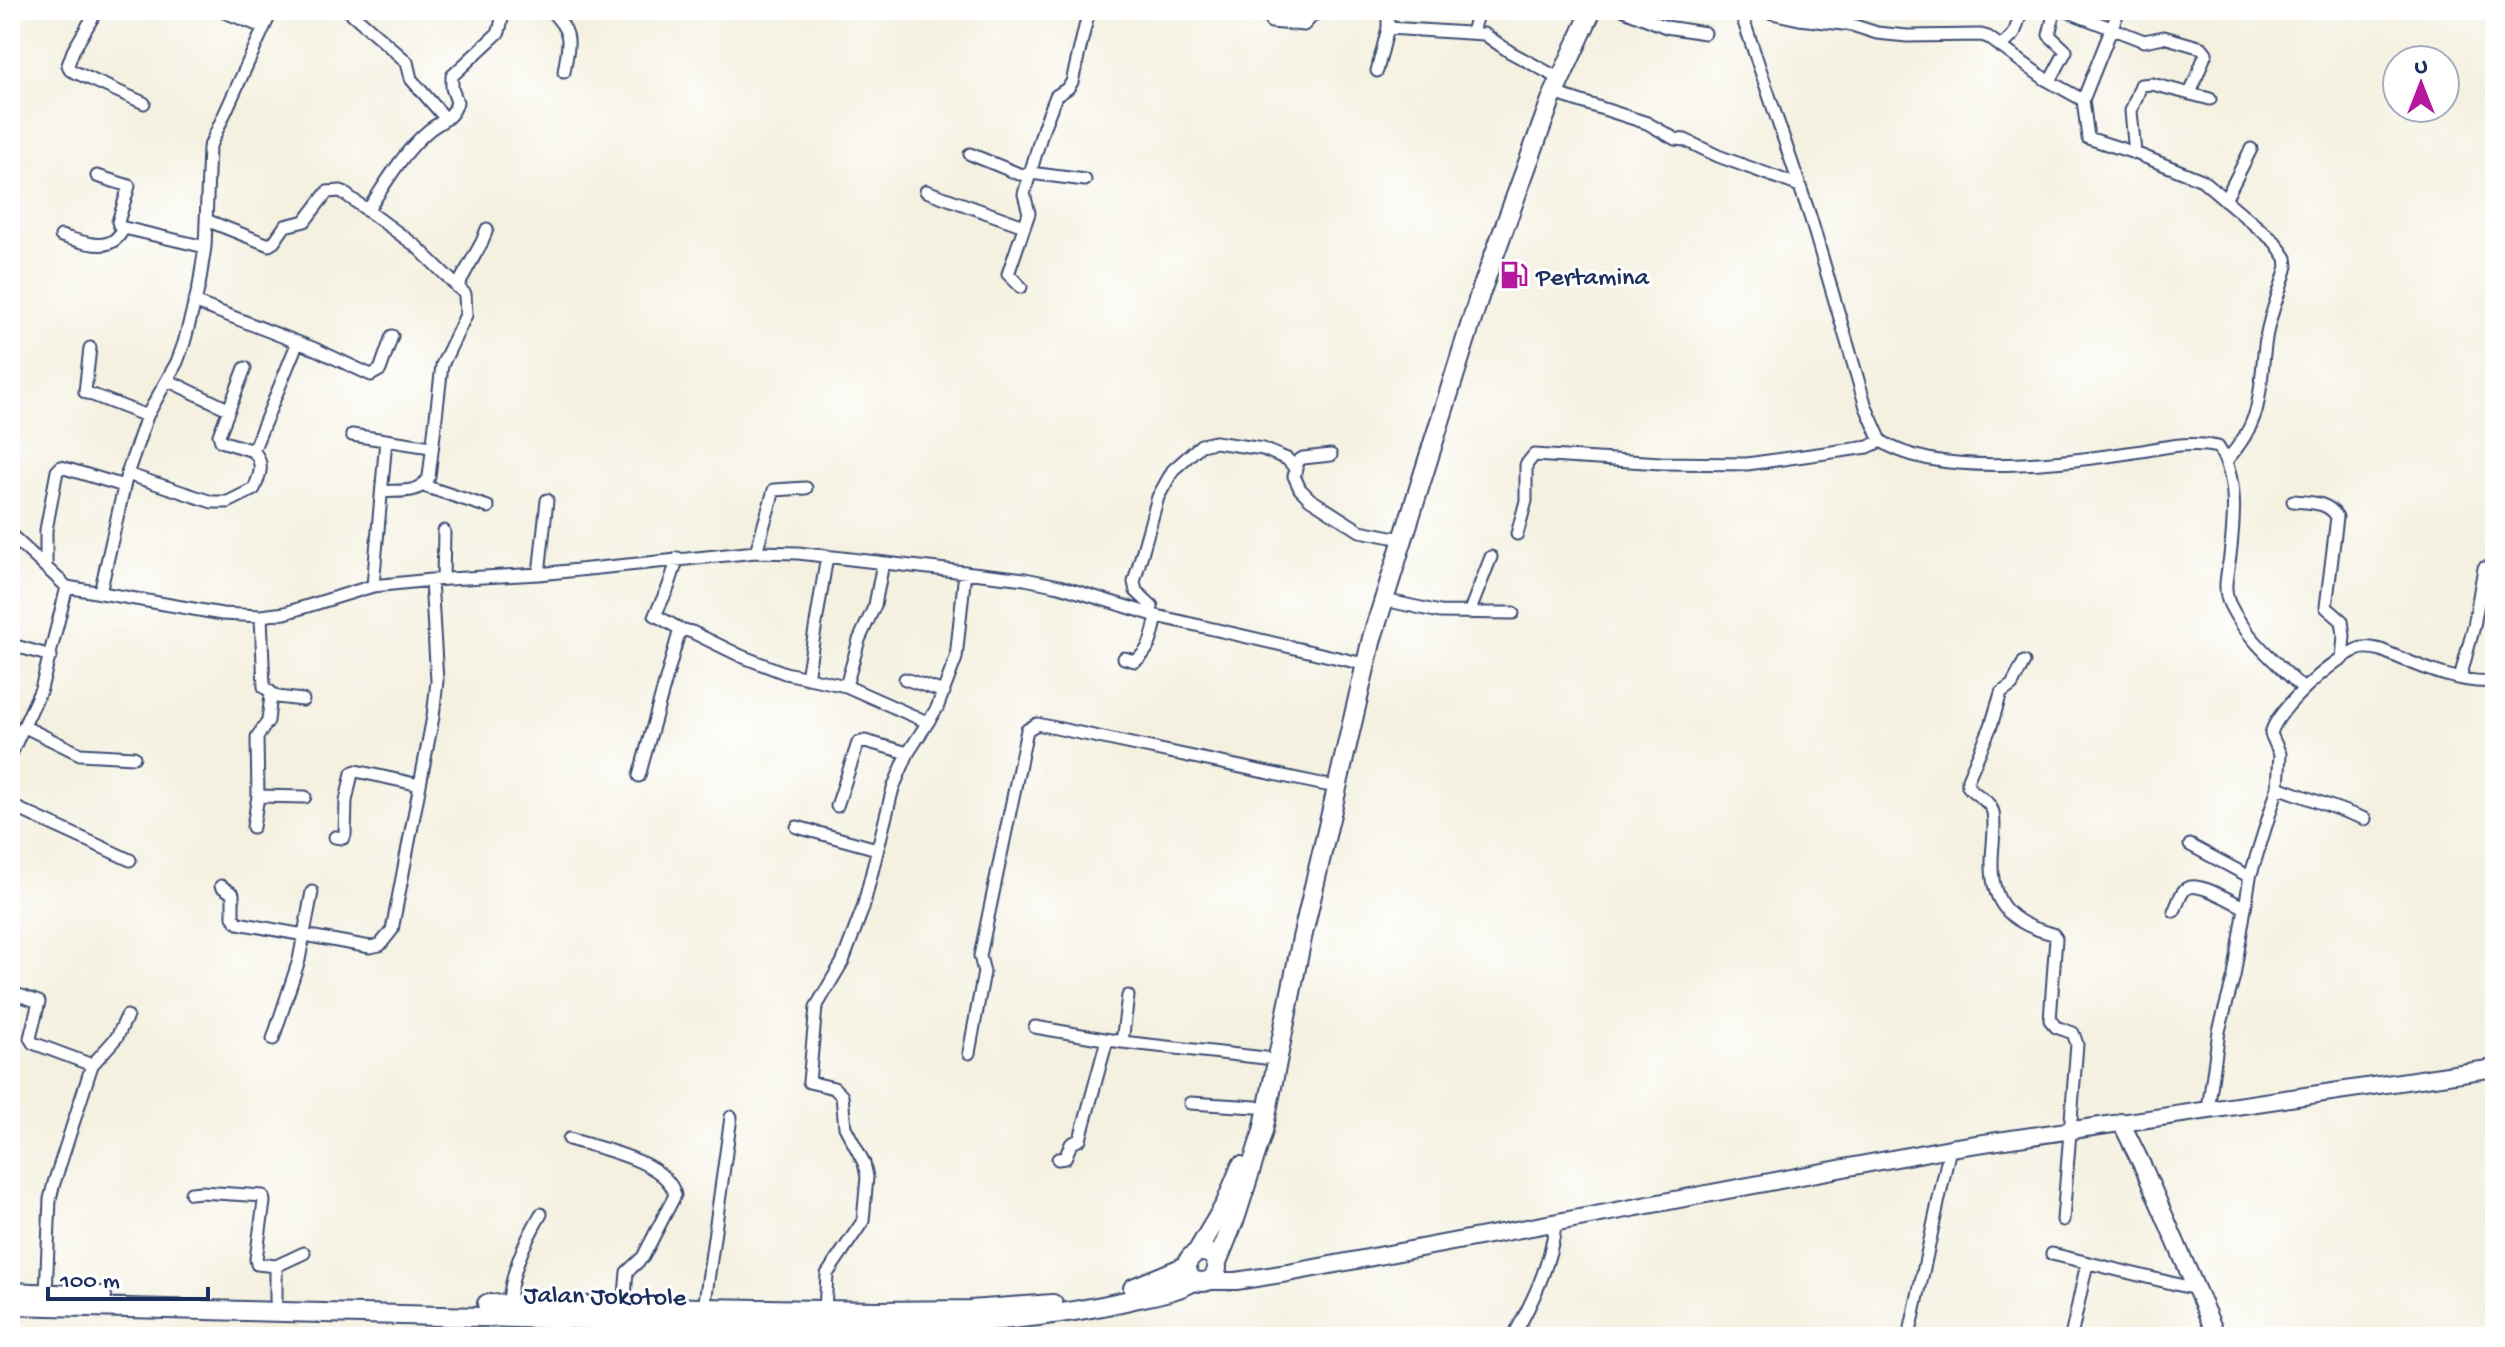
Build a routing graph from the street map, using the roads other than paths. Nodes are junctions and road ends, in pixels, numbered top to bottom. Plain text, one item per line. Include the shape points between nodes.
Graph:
1 (97, 10) edge
2 (219, 10) edge
3 (272, 10) edge
4 (348, 10) edge
5 (504, 10) edge
6 (550, 10) edge
7 (1089, 10) edge
8 (1318, 10) edge
9 (1388, 10) edge
10 (1478, 10) edge
11 (1580, 10) edge
12 (1592, 10) edge
13 (1624, 10) edge
14 (1740, 10) edge
15 (1759, 10) edge
16 (2022, 10) edge
17 (2055, 10) edge
18 (2064, 10) edge
19 (2119, 10) edge
20 (1271, 22) dead end
21 (263, 27) junction
22 (1388, 28) junction
23 (2112, 29) junction
24 (1472, 33) junction
25 (1705, 33) dead end
26 (2001, 47) junction
27 (1377, 71) dead end
28 (564, 72) dead end
29 (2050, 81) junction
30 (1554, 84) junction
31 (2190, 94) junction
32 (2210, 99) dead end
33 (2083, 100) junction
34 (144, 103) dead end
35 (446, 119) junction
36 (2251, 149) dead end
37 (2135, 153) junction
38 (970, 154) dead end
39 (1030, 174) junction
40 (97, 176) dead end
41 (1085, 180) dead end
42 (1800, 186) junction
43 (926, 191) dead end
44 (2225, 200) junction
45 (367, 211) junction
46 (206, 220) junction
47 (1024, 226) junction
48 (123, 229) junction
49 (487, 229) dead end
50 (61, 236) dead end
51 (205, 247) junction
52 (457, 287) junction
53 (1021, 287) dead end
54 (194, 302) junction
55 (392, 336) dead end
56 (297, 344) junction
57 (90, 348) dead end
58 (245, 368) dead end
59 (167, 380) junction
60 (228, 409) junction
61 (147, 416) junction
62 (352, 435) dead end
63 (386, 440) junction
64 (1881, 441) junction
65 (431, 447) junction
66 (253, 451) junction
67 (1331, 455) dead end
68 (2227, 460) junction
69 (1295, 468) junction
70 (126, 480) junction
71 (424, 486) junction
72 (806, 488) dead end
73 (382, 492) junction
74 (547, 500) dead end
75 (2293, 501) dead end
76 (488, 507) dead end
77 (444, 531) dead end
78 (10, 534) edge
79 (1517, 534) dead end
80 (1397, 538) junction
81 (756, 552) junction
82 (827, 556) junction
83 (1491, 557) dead end
84 (678, 558) junction
85 (883, 563) junction
86 (46, 567) junction
87 (2484, 568) dead end
88 (965, 572) junction
89 (539, 574) junction
90 (437, 580) junction
91 (373, 586) junction
92 (67, 587) junction
93 (100, 593) junction
94 (1384, 600) junction
95 (1469, 613) junction
96 (1513, 613) dead end
97 (1154, 615) junction
98 (261, 616) junction
99 (680, 629) junction
100 (10, 647) edge
101 (51, 656) junction
102 (1124, 658) dead end
103 (2342, 659) junction
104 (2024, 662) dead end
105 (1360, 663) junction
106 (807, 678) junction
107 (2460, 678) junction
108 (905, 679) dead end
109 (2495, 681) edge
110 (846, 686) junction
111 (2303, 689) junction
112 (944, 692) junction
113 (271, 695) junction
114 (303, 700) dead end
115 (927, 722) junction
116 (25, 727) junction
117 (908, 753) junction
118 (10, 756) edge
119 (134, 757) dead end
120 (639, 776) dead end
121 (420, 785) junction
122 (1326, 785) junction
123 (2278, 787) junction
124 (258, 796) junction
125 (305, 797) dead end
126 (10, 805) edge
127 (837, 806) dead end
128 (2365, 819) dead end
129 (253, 827) dead end
130 (797, 827) dead end
131 (335, 837) dead end
132 (2190, 845) dead end
133 (877, 849) junction
134 (130, 860) dead end
135 (2250, 877) junction
136 (221, 886) dead end
137 (312, 892) dead end
138 (2244, 907) junction
139 (2174, 911) dead end
140 (304, 936) junction
141 (1291, 968) junction
142 (10, 992) edge
143 (1128, 996) dead end
144 (127, 1016) dead end
145 (1035, 1027) dead end
146 (273, 1039) dead end
147 (1107, 1040) junction
148 (1122, 1042) junction
149 (969, 1053) dead end
150 (1265, 1058) junction
151 (92, 1065) junction
152 (2495, 1068) edge
153 (1190, 1103) dead end
154 (1256, 1107) junction
155 (2208, 1110) junction
156 (731, 1117) dead end
157 (2121, 1122) junction
158 (2071, 1129) junction
159 (569, 1139) dead end
160 (1950, 1148) junction
161 (1058, 1159) dead end
162 (191, 1193) dead end
163 (541, 1214) dead end
164 (2063, 1220) dead end
165 (1555, 1225) junction
166 (304, 1253) dead end
167 (2052, 1254) dead end
168 (2087, 1263) junction
169 (276, 1266) junction
170 (1203, 1268) junction
171 (2196, 1289) junction
172 (10, 1292) edge
173 (46, 1294) junction
174 (276, 1300) junction
175 (10, 1305) edge
176 (624, 1307) junction
177 (704, 1309) junction
178 (825, 1310) junction
179 (508, 1311) junction
180 (580, 1312) junction
181 (759, 1323) edge
182 (1513, 1337) edge
183 (1909, 1337) edge
184 (2071, 1337) edge
185 (2217, 1337) edge

1 - 34 street via 73,51 70,70
2 - 21 street
3 - 21 street
4 - 35 street via 407,62 411,79
5 - 35 street via 499,32 452,76 457,102
6 - 28 street via 567,27
7 - 39 street via 1072,82 1052,103
8 - 20 street via 1304,25
9 - 22 street
10 - 24 street
11 - 30 highway
12 - 30 highway
13 - 25 street via 1666,27
14 - 42 street
15 - 26 street via 1877,33 1981,35
16 - 26 street via 2014,34
17 - 29 street via 2049,35 2066,51
18 - 23 street
19 - 23 street
21 - 46 street via 209,148
22 - 24 street
22 - 27 street
23 - 31 street via 2144,41 2164,37 2204,50
23 - 33 street
24 - 30 street via 1484,34
26 - 29 street
29 - 33 street
30 - 42 street via 1675,139
30 - 80 highway via 1473,291
30 - 94 highway via 1480,294
31 - 32 street
31 - 37 street via 2141,85 2131,111
33 - 37 street via 2088,138
35 - 45 street via 427,131
36 - 44 street
37 - 44 street via 2202,180
38 - 39 street
39 - 41 street
39 - 47 street
40 - 48 street via 129,186 118,222
42 - 64 street via 1866,407
43 - 47 street
44 - 68 street via 2275,242 2287,266 2266,338 2257,414
45 - 46 street via 341,191 327,192 305,221 285,226 269,245
45 - 52 street via 416,246
46 - 51 street
47 - 53 street via 1008,269
48 - 50 street via 108,244
48 - 51 street
49 - 52 street
51 - 54 street
52 - 65 street via 465,294 466,315 444,358
54 - 56 street
54 - 59 street
55 - 56 street via 380,370 371,375
56 - 66 street
57 - 61 street via 85,392
58 - 60 street
59 - 60 street
59 - 61 street
60 - 66 street via 221,441
61 - 70 street
62 - 63 street
63 - 65 street
63 - 73 street
64 - 68 street via 1966,465 2083,459 2202,443 2218,447
64 - 79 street via 1747,464 1534,455 1526,465 1526,501
65 - 71 street
66 - 70 street via 262,467 254,489 228,502
67 - 69 street via 1303,458
68 - 111 street via 2233,483 2225,586 2229,603 2252,638
69 - 80 street via 1300,489 1310,499 1360,531
69 - 97 street via 1277,453 1215,442 1201,445 1173,470 1158,497 1134,582
70 - 86 street via 61,467 57,471 46,530
70 - 93 street
71 - 73 street
71 - 76 street
72 - 81 street via 774,490
73 - 91 street
74 - 89 street
75 - 103 street via 2324,505 2337,517 2326,607 2342,621
77 - 90 street
78 - 86 street
80 - 105 highway
81 - 82 street
81 - 84 street
82 - 85 street
82 - 106 street
83 - 95 street
84 - 89 street
84 - 99 street via 655,615
85 - 88 street
85 - 110 street via 875,605
86 - 92 street
87 - 107 street
88 - 97 street via 1059,586
88 - 112 street via 956,658
89 - 90 street
90 - 91 street
90 - 121 street via 438,666
91 - 98 street
92 - 93 street
92 - 101 street
93 - 98 street
94 - 95 street
94 - 105 highway
95 - 96 street
97 - 102 street via 1150,645 1135,661
97 - 105 street
98 - 113 street via 264,687
99 - 106 street
99 - 120 street
100 - 101 street
101 - 116 street
103 - 107 street via 2368,647
103 - 111 street
104 - 158 street via 2012,685 2001,693 1968,786 1993,812 1992,866 2002,907 2017,921 2056,938 2050,1020 2076,1037
105 - 122 highway
105 - 141 highway
106 - 110 street
107 - 109 street
108 - 112 street
110 - 115 street
111 - 123 street via 2272,731 2280,754
112 - 115 street
113 - 114 street
113 - 124 street via 268,721 257,737
115 - 117 street
116 - 118 street
116 - 119 street via 80,754
117 - 127 street via 858,743
117 - 133 street
121 - 131 street via 352,773 345,835
121 - 140 street via 392,930 385,941 370,947
122 - 141 highway
122 - 149 street via 1031,726 980,956 984,972
123 - 128 street
123 - 135 street
124 - 125 street
124 - 129 street
126 - 134 street
130 - 133 street
132 - 135 street
133 - 178 street via 843,961 814,1015 809,1082 834,1088 842,1096 845,1127 867,1177 860,1229 827,1274
135 - 138 street
136 - 140 street via 235,898 234,921
137 - 140 street
138 - 139 street via 2190,887
138 - 155 street
140 - 146 street
141 - 150 highway
141 - 170 highway via 1263,1131 1236,1216
142 - 151 street via 39,1002 33,1043
143 - 148 street
144 - 151 street via 117,1037
145 - 147 street
147 - 148 street
147 - 161 street via 1080,1139 1071,1144 1064,1160
148 - 150 street
150 - 154 highway
151 - 173 street via 50,1199
152 - 155 main road
153 - 154 street
154 - 170 highway
155 - 157 main road
156 - 177 street
157 - 158 main road
157 - 171 main road
158 - 160 main road
158 - 164 street
159 - 176 street via 645,1164 673,1187 675,1195 643,1257 627,1272
160 - 165 main road
160 - 183 street
162 - 169 street via 263,1196 256,1259 261,1266
163 - 179 street via 513,1270
165 - 170 main road via 1253,1279
165 - 182 street via 1548,1260
166 - 169 street
167 - 168 street
168 - 171 street
168 - 184 street
169 - 174 street
170 - 178 highway, Jalan Jokotole via 1052,1304
170 - 181 highway, Jalan Jokotole via 1177,1289 1028,1319 918,1325
171 - 185 main road
172 - 173 highway, Jalan Jokotole
173 - 174 highway, Jalan Jokotole
174 - 179 highway, Jalan Jokotole
175 - 179 highway, Jalan Jokotole
176 - 177 highway, Jalan Jokotole
176 - 180 highway, Jalan Jokotole
177 - 181 highway, Jalan Jokotole
178 - 181 highway, Jalan Jokotole
179 - 180 highway, Jalan Jokotole
180 - 181 highway, Jalan Jokotole

